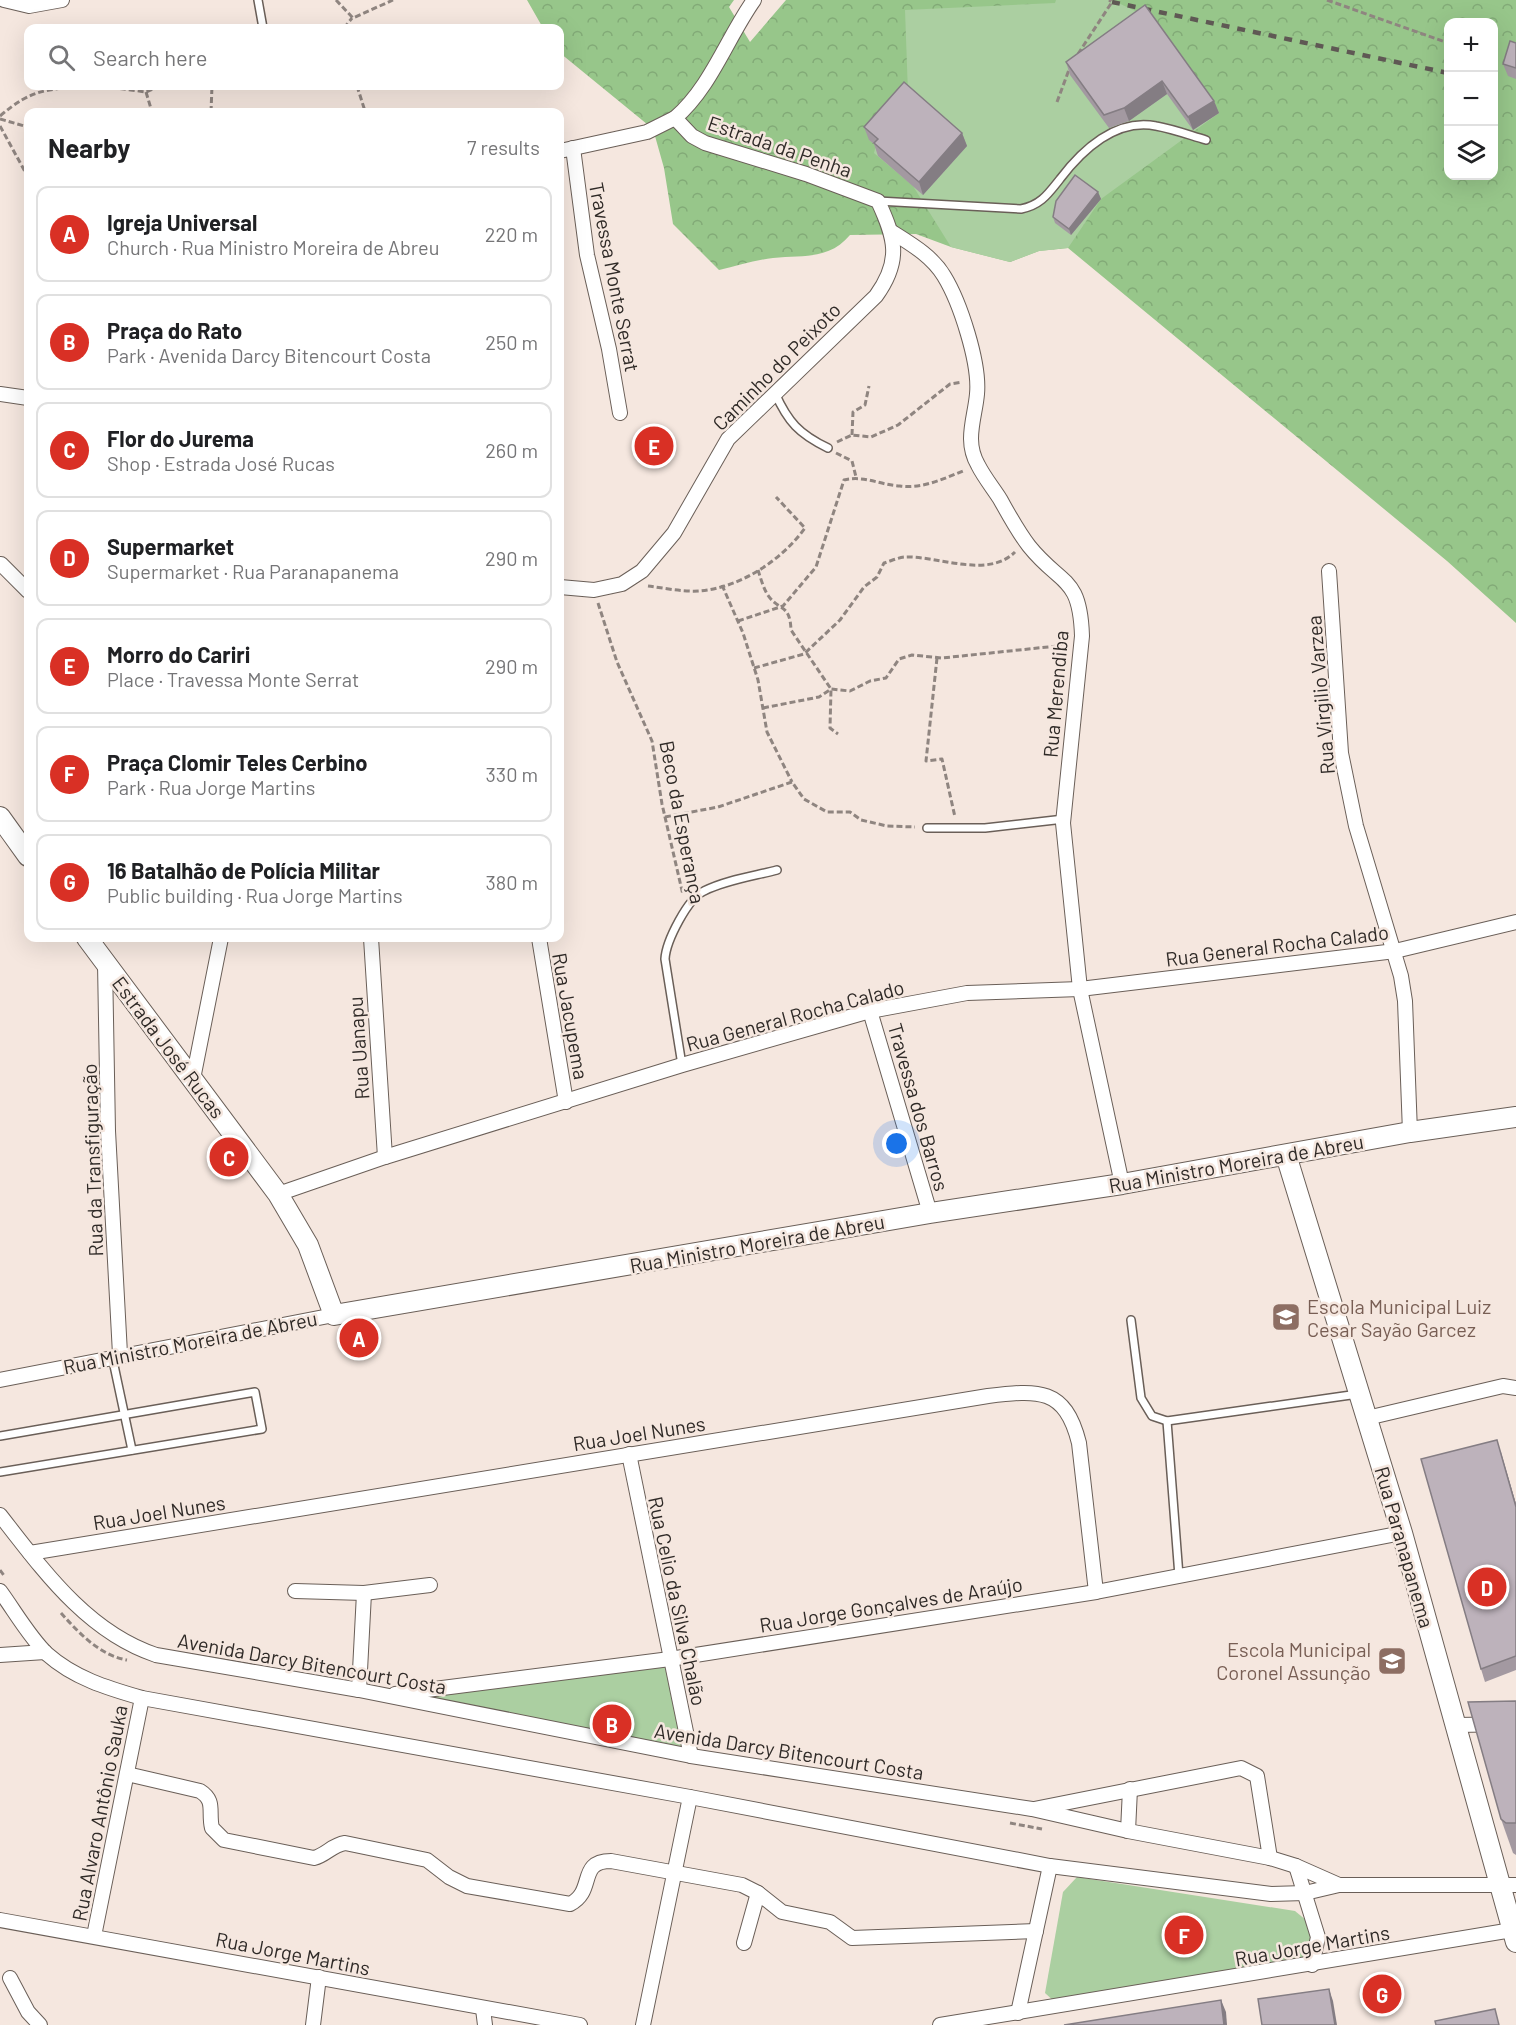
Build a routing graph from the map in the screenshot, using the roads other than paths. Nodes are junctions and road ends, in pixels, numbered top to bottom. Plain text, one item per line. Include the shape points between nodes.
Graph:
1 (4, 0) edge
2 (62, 0) edge
3 (258, 0) edge
4 (754, 0) edge
5 (262, 24) edge
6 (675, 118) junction
7 (1206, 140) dead end
8 (566, 149) edge
9 (878, 201) junction
10 (892, 232) junction
11 (775, 393) junction
12 (0, 394) edge
13 (24, 397) edge
14 (621, 413) dead end
15 (828, 448) road end
16 (1, 564) edge
17 (1329, 571) dead end
18 (24, 587) edge
19 (564, 587) edge
20 (0, 817) edge
21 (1064, 819) junction
22 (927, 828) road end
23 (24, 850) edge
24 (777, 870) dead end
25 (1516, 922) edge
26 (90, 942) edge
27 (220, 942) edge
28 (371, 942) edge
29 (539, 942) edge
30 (1395, 951) junction
31 (105, 963) junction
32 (1080, 989) junction
33 (870, 1011) junction
34 (682, 1065) junction
35 (194, 1079) junction
36 (566, 1102) junction
37 (1516, 1117) edge
38 (1410, 1132) junction
39 (1286, 1155) junction
40 (385, 1157) junction
41 (1122, 1184) junction
42 (278, 1194) junction
43 (930, 1214) junction
44 (334, 1315) junction
45 (1131, 1320) dead end
46 (116, 1355) junction
47 (0, 1380) edge
48 (1516, 1388) edge
49 (1359, 1394) junction
50 (124, 1415) junction
51 (1367, 1419) junction
52 (1167, 1421) junction
53 (0, 1436) edge
54 (132, 1450) junction
55 (628, 1454) junction
56 (0, 1472) edge
57 (0, 1515) edge
58 (1402, 1533) junction
59 (30, 1553) junction
60 (1179, 1576) junction
61 (430, 1586) dead end
62 (0, 1591) edge
63 (294, 1591) dead end
64 (1096, 1592) junction
65 (364, 1593) junction
66 (45, 1652) junction
67 (0, 1655) edge
68 (670, 1659) junction
69 (359, 1690) junction
70 (384, 1695) junction
71 (142, 1698) junction
72 (1516, 1724) edge
73 (1456, 1725) junction
74 (690, 1756) junction
75 (127, 1774) junction
76 (1130, 1789) junction
77 (690, 1797) junction
78 (1032, 1809) junction
79 (1128, 1831) junction
80 (1270, 1858) junction
81 (1050, 1866) junction
82 (1296, 1866) junction
83 (675, 1873) junction
84 (1339, 1885) junction
85 (1509, 1885) edge
86 (758, 1893) junction
87 (1305, 1893) junction
88 (0, 1920) edge
89 (1036, 1931) junction
90 (94, 1936) junction
91 (1514, 1936) edge
92 (744, 1943) dead end
93 (1312, 1965) junction
94 (319, 1977) junction
95 (10, 1978) dead end
96 (483, 2009) junction
97 (1018, 2013) junction
98 (40, 2025) edge
99 (314, 2025) edge
100 (485, 2025) edge
101 (580, 2025) edge
102 (643, 2025) edge
103 (940, 2025) edge

1 - 2 street via 28,6
3 - 5 lane
4 - 6 street, Estrada da Penha via 701,90
6 - 8 street via 647,132
6 - 9 street, Estrada da Penha via 692,136 705,142
7 - 9 lane via 1155,126 1131,125 1089,145 1034,207
8 - 14 street, Travessa Monte Serrat
9 - 10 street, Caminho do Peixoto
10 - 11 street, Caminho do Peixoto via 894,250 889,271 876,296
10 - 21 street, Rua Merendiba via 918,248 944,275 968,336 976,378 978,392 970,434 973,453 1026,541 1075,593 1081,613
11 - 15 lane via 786,418 808,438
11 - 19 street, Caminho do Peixoto via 728,439 674,533 642,571 622,584 594,590
12 - 13 street
16 - 18 street
17 - 30 street, Rua Virgilio Varzea via 1341,753 1368,869
20 - 23 street
21 - 22 lane via 985,828
21 - 32 street, Rua Merendiba
24 - 34 lane, Beco da Esperança via 702,891 672,931 665,959
25 - 30 street, Rua General Rocha Calado
26 - 31 street, Estrada José Rucas
27 - 35 street
28 - 40 street, Rua Uanapu
29 - 36 street, Rua Jacupema
30 - 32 street, Rua General Rocha Calado
30 - 38 street, Rua Virgilio Varzea via 1405,1001
31 - 35 street, Estrada José Rucas
31 - 46 street, Rua da Transfiguração
32 - 33 street, Rua General Rocha Calado via 967,993
32 - 41 street, Rua Merendiba
33 - 34 street, Rua General Rocha Calado
33 - 43 street, Travessa dos Barros
34 - 36 street, Rua General Rocha Calado
35 - 42 street, Estrada José Rucas
36 - 40 street, Rua General Rocha Calado
37 - 38 street, Rua Ministro Moreira de Abreu
38 - 39 street, Rua Ministro Moreira de Abreu
39 - 41 street, Rua Ministro Moreira de Abreu
39 - 49 street, Rua Paranapanema
40 - 42 street, Rua General Rocha Calado
41 - 43 street, Rua Ministro Moreira de Abreu
42 - 44 street, Estrada José Rucas via 308,1245
43 - 44 street, Rua Ministro Moreira de Abreu
44 - 46 street, Rua Ministro Moreira de Abreu
45 - 52 lane via 1142,1398 1152,1416
46 - 47 street, Rua Ministro Moreira de Abreu
46 - 50 lane
48 - 51 street via 1503,1386
49 - 51 street, Rua Paranapanema
49 - 52 lane
50 - 53 lane
50 - 54 lane
50 - 54 lane via 255,1392 261,1429
51 - 58 street, Rua Paranapanema
52 - 60 lane
54 - 56 lane
55 - 59 street, Rua Joel Nunes
55 - 64 street, Rua Joel Nunes via 988,1396 1042,1392 1059,1401 1074,1422
55 - 68 street, Rua Celio da Silva Chalão
57 - 59 street, Avenida Darcy Bitencourt Costa
58 - 60 street, Rua Jorge Gonçalves de Araújo
58 - 73 street, Rua Paranapanema
59 - 69 street, Avenida Darcy Bitencourt Costa via 98,1626 134,1647 156,1655
60 - 64 street, Rua Jorge Gonçalves de Araújo
61 - 65 street
62 - 66 street, Avenida Darcy Bitencourt Costa
63 - 65 street
64 - 68 street, Rua Jorge Gonçalves de Araújo
65 - 69 street
66 - 67 street
66 - 71 street, Avenida Darcy Bitencourt Costa via 89,1681
68 - 70 street, Rua Jorge Gonçalves de Araújo
68 - 74 street, Rua Celio da Silva Chalão
69 - 70 street, Avenida Darcy Bitencourt Costa
70 - 74 street, Avenida Darcy Bitencourt Costa
71 - 75 street, Rua Alvaro Antônio Sauka
71 - 77 street, Avenida Darcy Bitencourt Costa
72 - 73 street
73 - 85 street, Rua Paranapanema
74 - 78 street, Avenida Darcy Bitencourt Costa
75 - 83 street via 206,1795 212,1809 212,1828 224,1840 314,1858 345,1843 427,1860 467,1886 570,1904 582,1895 589,1869 601,1861
75 - 90 street, Rua Alvaro Antônio Sauka
76 - 78 street
76 - 79 street
76 - 80 street via 1241,1768 1249,1770 1257,1776
77 - 81 street, Avenida Darcy Bitencourt Costa
77 - 83 street
78 - 79 street, Avenida Darcy Bitencourt Costa
79 - 80 street, Avenida Darcy Bitencourt Costa
80 - 82 street, Avenida Darcy Bitencourt Costa
81 - 87 street, Avenida Darcy Bitencourt Costa via 1239,1891
81 - 89 street
82 - 84 street, Avenida Darcy Bitencourt Costa
82 - 87 street
83 - 86 street via 728,1881
83 - 102 street
84 - 85 street, Avenida Darcy Bitencourt Costa
84 - 87 street, Avenida Darcy Bitencourt Costa
85 - 91 street, Rua Paranapanema
86 - 89 street via 782,1912 830,1922 852,1938
86 - 92 street
87 - 93 street via 1318,1937
88 - 90 street, Rua Jorge Martins
89 - 97 street
90 - 94 street, Rua Jorge Martins
91 - 93 street, Rua Jorge Martins
93 - 97 street, Rua Jorge Martins
94 - 96 street, Rua Jorge Martins
94 - 99 street
95 - 98 street via 28,2012
96 - 100 street
96 - 101 street, Rua Jorge Martins
97 - 103 street, Rua Jorge Martins

